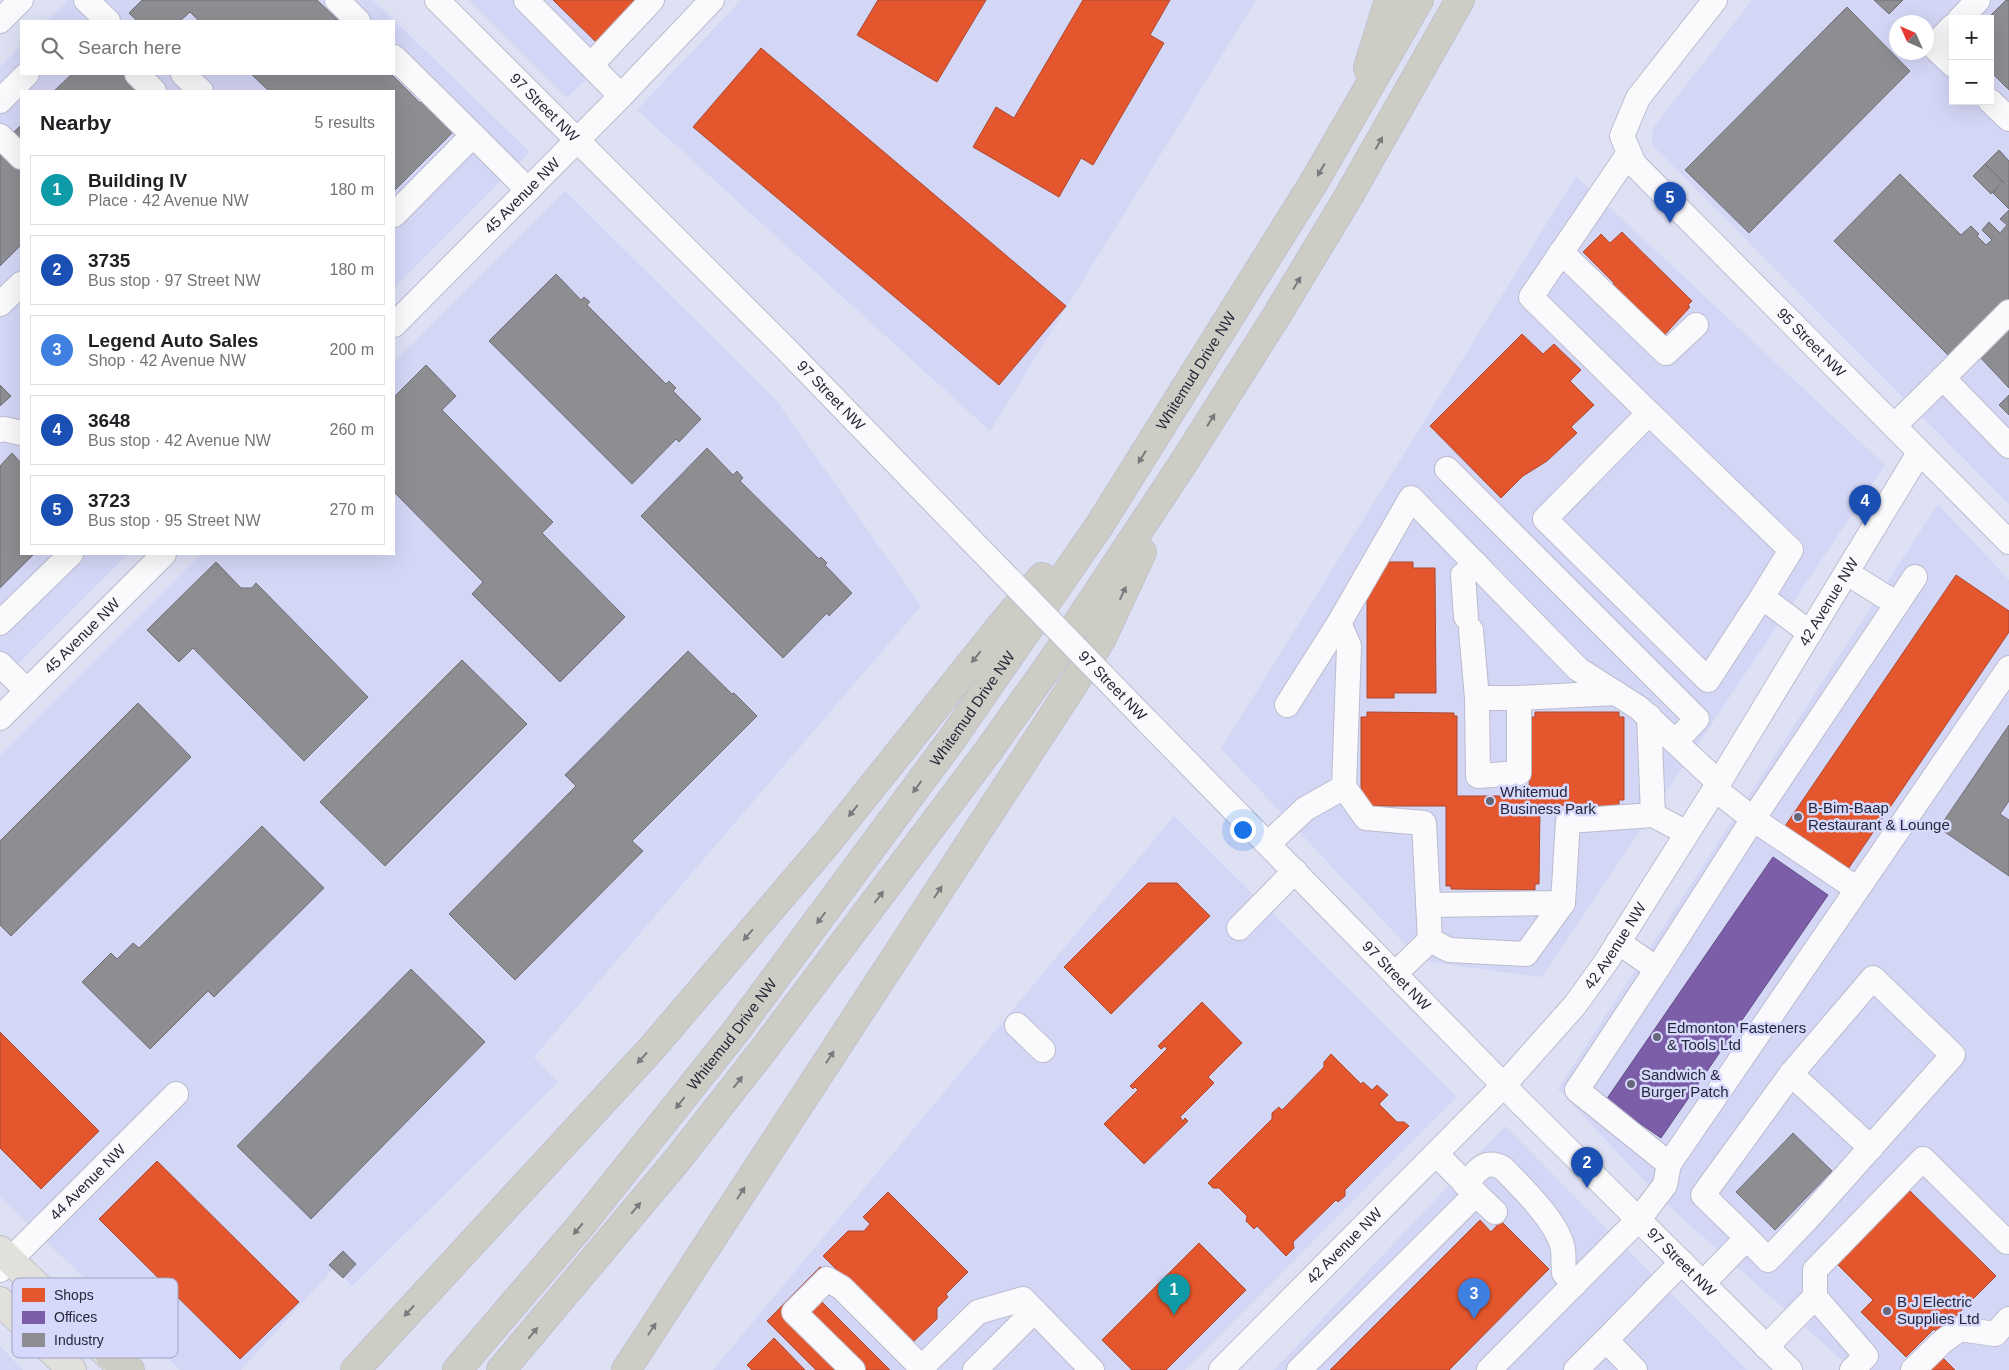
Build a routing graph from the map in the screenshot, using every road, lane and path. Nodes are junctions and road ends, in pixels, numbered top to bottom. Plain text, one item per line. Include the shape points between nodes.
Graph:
1 (21, 0) edge
2 (337, 0) edge
3 (437, 0) edge
4 (526, 0) edge
5 (652, 0) edge
6 (712, 0) edge
7 (1389, 0) edge
8 (1419, 0) edge
9 (1460, 0) edge
10 (1715, 0) edge
11 (1978, 0) edge
12 (1964, 15) edge
13 (357, 20) edge
14 (0, 21) edge
15 (1949, 30) edge
16 (395, 58) edge
17 (1949, 61) edge
18 (591, 65) junction
19 (26, 75) edge
20 (138, 75) edge
21 (184, 75) edge
22 (153, 90) edge
23 (200, 90) edge
24 (621, 96) junction
25 (0, 100) edge
26 (1994, 105) edge
27 (1354, 113) junction
28 (2009, 119) edge
29 (473, 135) junction
30 (0, 136) edge
31 (578, 140) junction
32 (1626, 144) junction
33 (20, 156) edge
34 (528, 190) junction
35 (395, 213) edge
36 (1561, 252) junction
37 (20, 285) edge
38 (0, 304) edge
39 (2009, 312) edge
40 (395, 322) edge
41 (1696, 325) dead end
42 (1943, 378) junction
43 (1649, 413) junction
44 (1894, 426) junction
45 (0, 430) edge
46 (20, 433) edge
47 (2009, 446) edge
48 (1919, 453) junction
49 (1184, 462) junction
50 (1447, 469) dead end
51 (1099, 526) junction
52 (2009, 542) edge
53 (71, 555) edge
54 (154, 557) edge
55 (1476, 564) junction
56 (1847, 573) junction
57 (1916, 577) dead end
58 (1762, 597) junction
59 (1897, 604) junction
60 (0, 623) edge
61 (1339, 623) junction
62 (1810, 634) junction
63 (0, 664) edge
64 (2009, 668) edge
65 (27, 691) junction
66 (1616, 693) junction
67 (1477, 698) junction
68 (1519, 698) junction
69 (1286, 705) dead end
70 (1649, 716) junction
71 (0, 718) edge
72 (1676, 741) junction
73 (1717, 786) junction
74 (1344, 787) junction
75 (1653, 814) junction
76 (1753, 819) junction
77 (1688, 833) junction
78 (1268, 844) junction
79 (1295, 871) junction
80 (1857, 889) junction
81 (1563, 903) junction
82 (1428, 905) junction
83 (1239, 928) dead end
84 (1430, 940) junction
85 (1618, 942) junction
86 (1657, 968) junction
87 (1395, 974) junction
88 (1017, 1025) dead end
89 (1043, 1050) dead end
90 (1791, 1074) junction
91 (1503, 1086) junction
92 (176, 1094) dead end
93 (1871, 1148) junction
94 (1436, 1154) junction
95 (1669, 1164) junction
96 (1471, 1189) junction
97 (1495, 1212) dead end
98 (1639, 1219) junction
99 (1747, 1238) junction
100 (2007, 1242) dead end
101 (3, 1260) edge
102 (1682, 1262) junction
103 (23, 1278) edge
104 (1703, 1283) junction
105 (1575, 1284) junction
106 (1815, 1297) junction
107 (0, 1301) edge
108 (1028, 1305) junction
109 (12, 1312) edge
110 (2009, 1319) edge
111 (1606, 1340) junction
112 (59, 1358) edge
113 (1774, 1361) edge
114 (920, 1369) edge
115 (72, 1370) edge
116 (355, 1370) edge
117 (457, 1370) edge
118 (501, 1370) edge
119 (626, 1370) edge
120 (853, 1370) edge
121 (975, 1370) edge
122 (1092, 1370) edge
123 (1221, 1370) edge
124 (1299, 1370) edge
125 (1489, 1370) edge
126 (1576, 1370) edge
127 (1635, 1370) edge
128 (1852, 1370) edge
129 (1913, 1370) edge

1 - 14 street
2 - 13 street
3 - 31 street, 97 Street NW
4 - 18 street
5 - 18 street
6 - 24 street, 45 Avenue NW
7 - 27 highway
8 - 27 highway, Whitemud Drive NW
49 -> 9 highway via 1347,199
10 - 32 street via 1638,98
11 - 12 street
15 - 17 street via 1933,46
16 - 29 street
18 - 24 street
19 - 25 street
20 - 22 street
21 - 23 street
24 - 31 street, 45 Avenue NW
26 - 28 street
27 -> 51 highway, Whitemud Drive NW
29 - 34 street
29 - 35 street
30 - 33 street
31 - 34 street, 45 Avenue NW
31 - 78 street, 97 Street NW, bridge
32 - 36 street
32 - 44 street, 95 Street NW via 1634,164
34 - 40 street, 45 Avenue NW
36 - 41 street via 1666,353
36 - 43 street via 1531,297
37 - 38 street
39 - 42 street
42 - 44 street
42 - 47 street
43 - 58 street via 1791,550
43 - 58 street via 1545,519 1708,680
44 - 48 street, 95 Street NW
45 - 46 street
48 - 52 street, 95 Street NW
48 - 56 street, 42 Avenue NW
118 -> 49 highway via 678,1159 887,886 1053,660
119 -> 49 highway via 1075,682 1102,638
50 - 72 street via 1697,719
51 -> 116 highway via 1040,580 827,843 652,1048
51 -> 117 highway, Whitemud Drive NW via 952,738 736,1031 582,1224
53 - 60 street
54 - 65 street, 45 Avenue NW
55 - 61 street via 1411,498
55 - 66 street via 1578,669
55 - 67 street via 1464,575
56 - 59 street
56 - 62 street, 42 Avenue NW
57 - 59 street
58 - 62 street
59 - 76 street
61 - 69 street
61 - 74 street via 1349,646
62 - 73 street, 42 Avenue NW
63 - 65 street
64 - 80 street
65 - 71 street, 45 Avenue NW
66 - 68 street
66 - 70 street
67 - 68 street
67 - 68 street via 1478,776 1519,773
70 - 72 street
70 - 75 street
72 - 73 street
73 - 76 street
73 - 77 street, 42 Avenue NW
74 - 78 street via 1305,809
74 - 82 street via 1366,818 1424,823
75 - 77 street
75 - 81 street via 1568,821
76 - 80 street
76 - 86 street
77 - 85 street, 42 Avenue NW
78 - 79 street, 97 Street NW
79 - 83 street
79 - 87 street, 97 Street NW
80 - 95 street
81 - 82 street
81 - 84 street via 1526,954 1449,950
82 - 84 street
84 - 87 street
85 - 86 street
85 - 91 street, 42 Avenue NW via 1575,1005
86 - 95 street via 1577,1090
87 - 91 street, 97 Street NW
88 - 89 street
90 - 93 street
90 - 93 street via 1873,978 1953,1054
90 - 99 street via 1703,1196
91 - 94 street, 42 Avenue NW
91 - 98 street, 97 Street NW
92 - 101 street, 44 Avenue NW
93 - 99 street via 1768,1260
94 - 96 street
94 - 123 street, 42 Avenue NW
95 - 98 street via 1665,1185
96 - 97 street
96 - 105 street via 1484,1165 1494,1163 1503,1168 1558,1235 1563,1249 1564,1273
96 - 124 street
98 - 102 street, 97 Street NW
98 - 105 street
99 - 104 street
100 - 106 street via 1923,1159 1814,1270
101 - 103 main road
102 - 104 street, 97 Street NW
102 - 111 street
104 - 113 street, 97 Street NW
105 - 125 street
106 - 113 street
106 - 128 street via 1866,1356
107 - 109 main road
108 - 114 street via 978,1312
108 - 121 street
108 - 122 street
110 - 129 street via 1994,1334 1960,1330 1942,1342
111 - 126 street
111 - 127 street
112 - 115 main road
114 - 120 street via 842,1288 827,1279 794,1312

